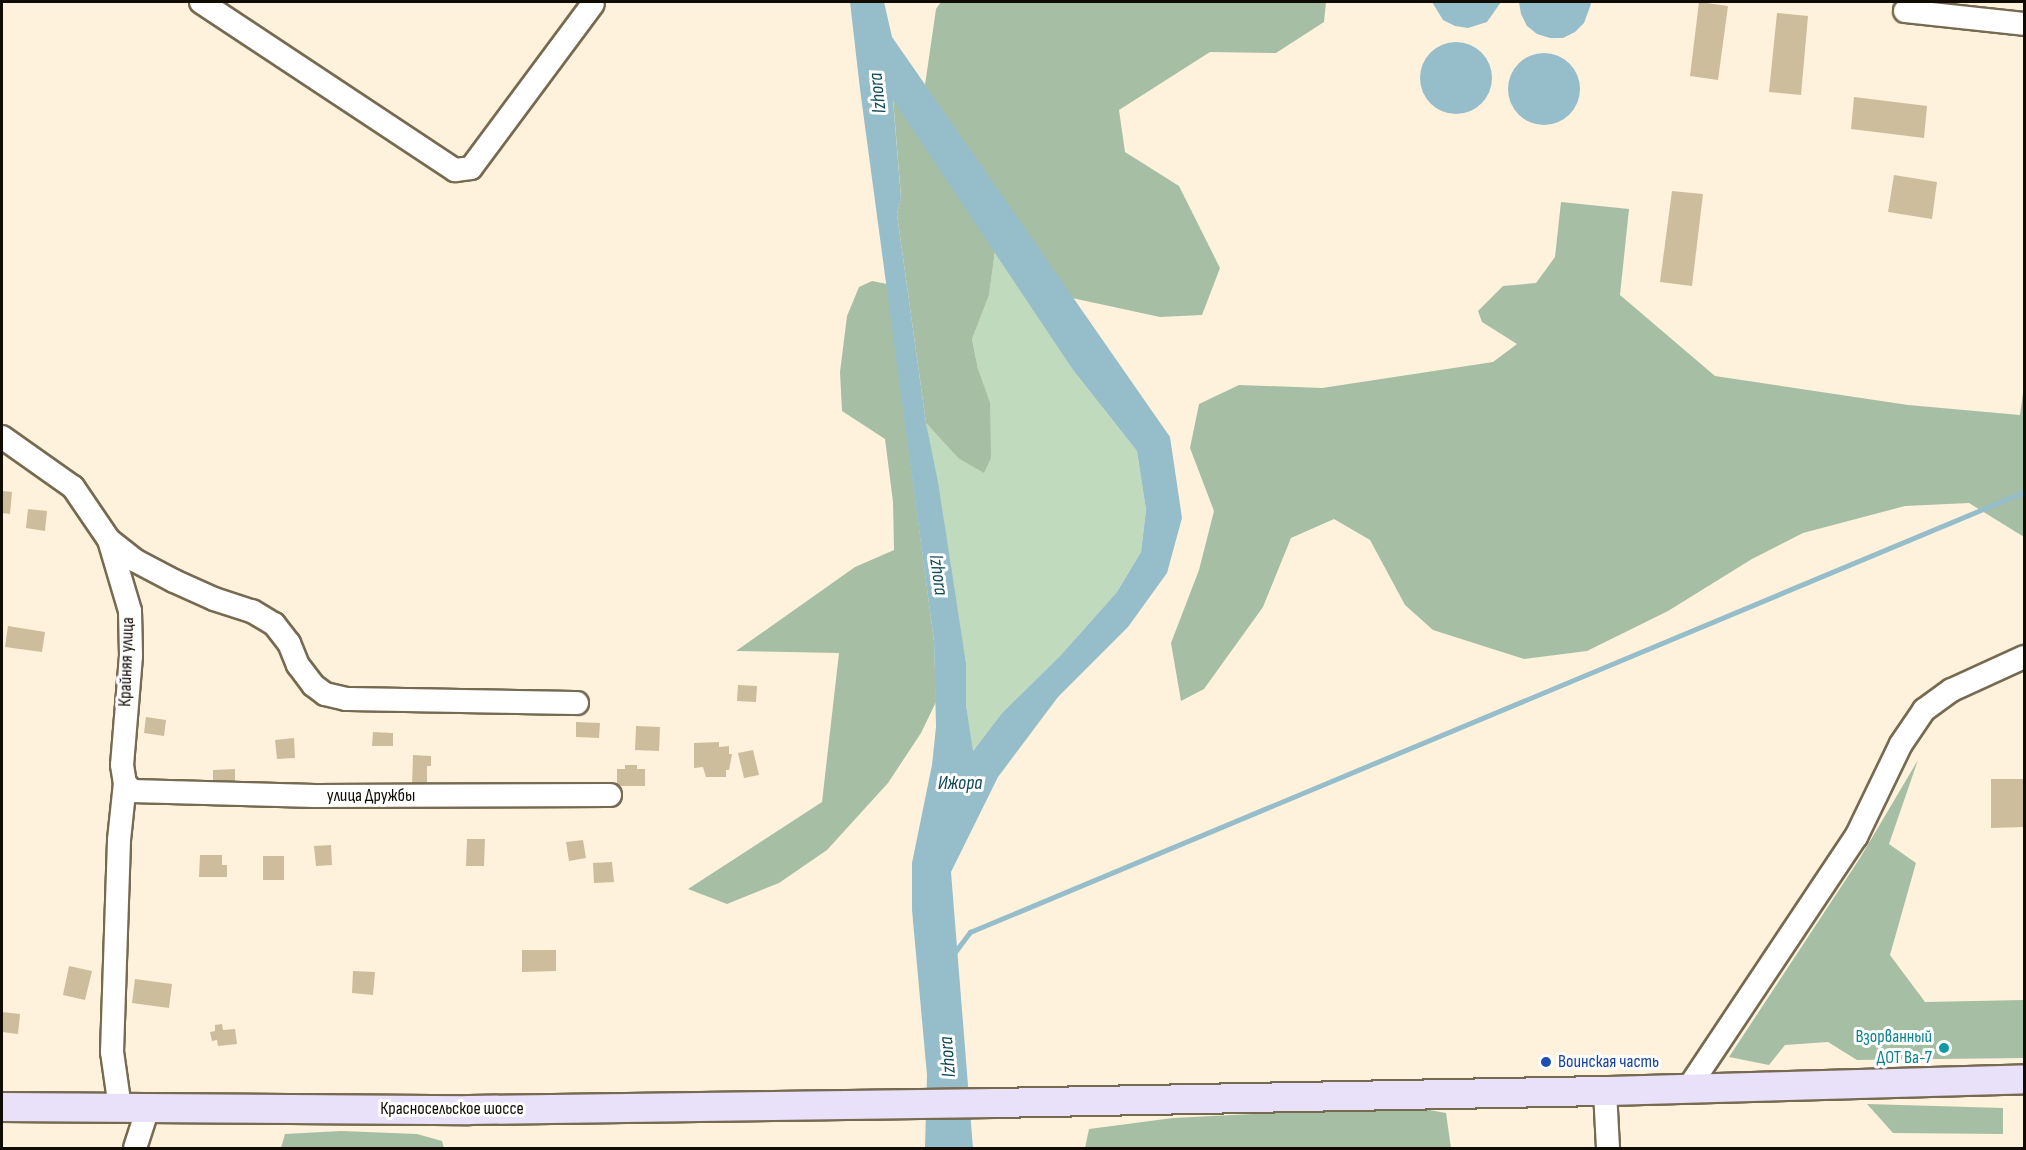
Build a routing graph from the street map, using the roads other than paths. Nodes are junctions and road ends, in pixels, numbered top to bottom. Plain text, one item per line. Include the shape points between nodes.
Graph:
1 (201, 2) edge
2 (593, 4) dead end
3 (1905, 11) dead end
4 (2025, 24) edge
5 (2, 437) edge
6 (108, 540) junction
7 (2025, 657) edge
8 (577, 703) dead end
9 (129, 787) junction
10 (610, 795) dead end
11 (2025, 1079) edge
12 (1689, 1087) junction
13 (1605, 1091) junction
14 (2, 1107) edge
15 (120, 1108) junction
16 (148, 1108) junction
17 (135, 1149) edge
18 (1608, 1149) edge

1 - 2 street via 455,170 471,168
3 - 4 street
5 - 6 street, Крайняя улица via 73,487
6 - 8 street via 136,561 174,581 252,611 274,624 289,644 297,665 325,694 346,699
6 - 9 street, Крайняя улица via 130,611 122,765
7 - 12 street via 1952,690 1924,710 1901,744 1856,837
9 - 10 street, улица Дружбы via 315,796
9 - 15 street, Крайняя улица via 119,840 112,1052
11 - 12 main road, Красносельское шоссе
12 - 13 main road, Красносельское шоссе
13 - 16 main road, Красносельское шоссе via 903,1105 469,1110
13 - 18 street
14 - 15 main road, Красносельское шоссе
15 - 16 main road, Красносельское шоссе
16 - 17 street

